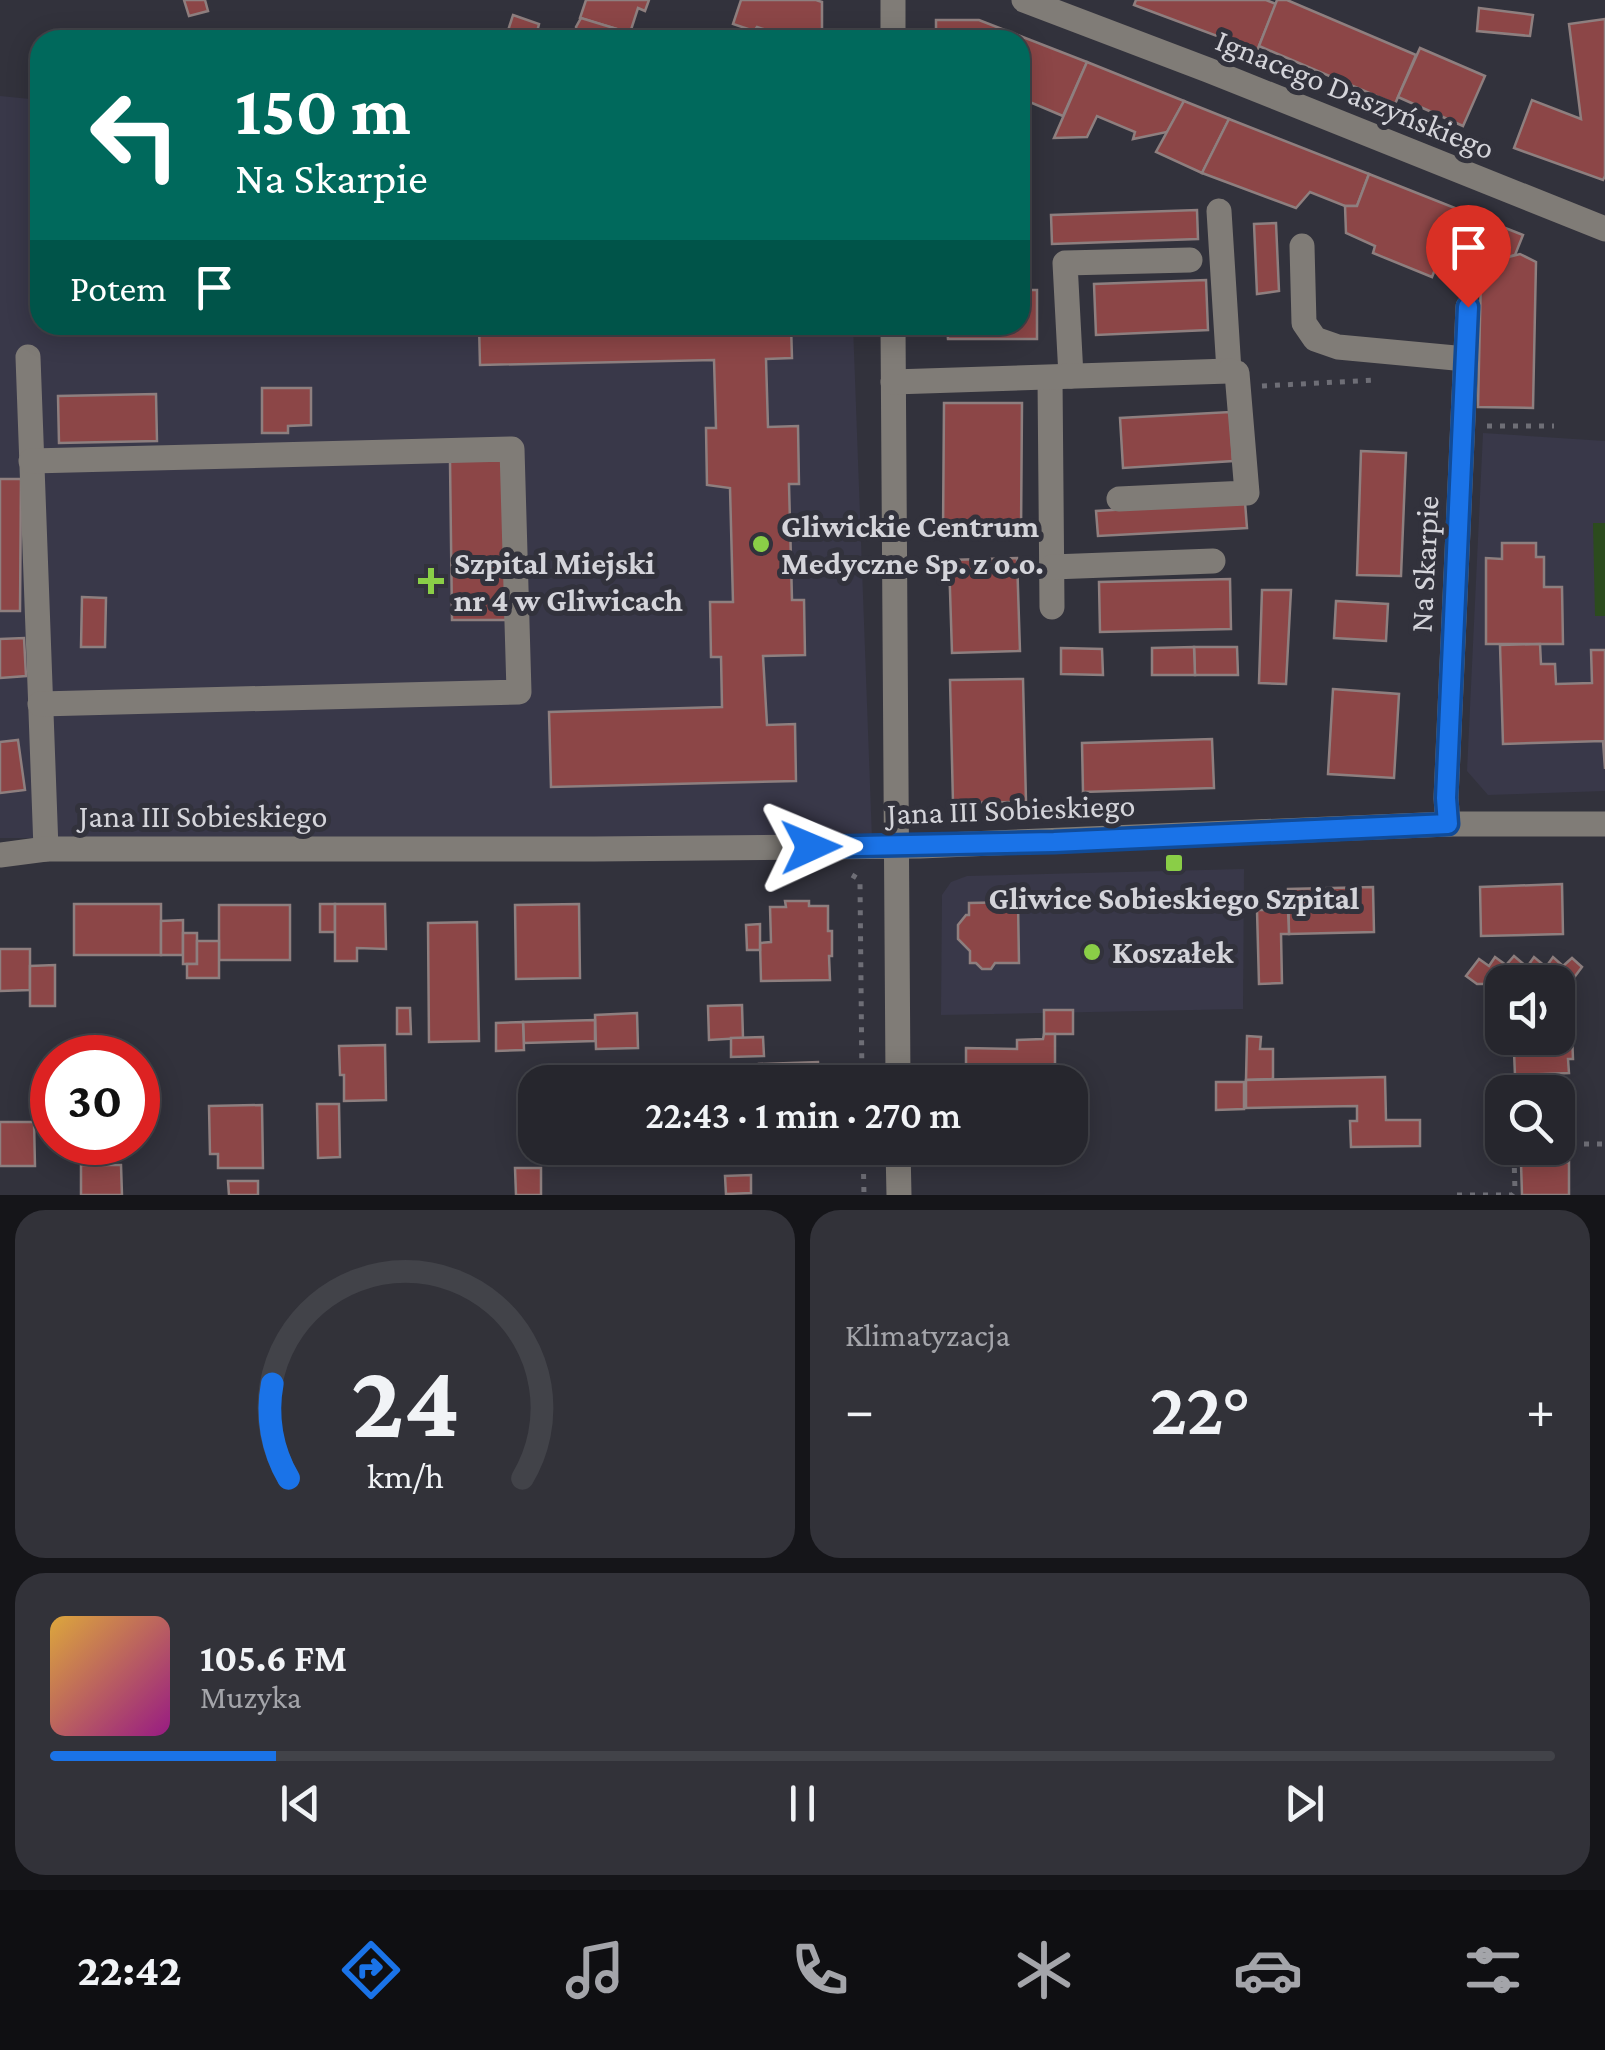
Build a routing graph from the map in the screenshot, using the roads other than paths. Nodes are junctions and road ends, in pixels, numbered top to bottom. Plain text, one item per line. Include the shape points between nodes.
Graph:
1 (892, 0) edge
2 (1024, 0) edge
3 (893, 30) edge
4 (1220, 210) dead end
5 (1605, 229) edge
6 (1302, 246) dead end
7 (1190, 260) dead end
8 (1468, 307) dead end
9 (893, 335) edge
10 (28, 357) dead end
11 (1466, 359) junction
12 (1229, 371) junction
13 (1060, 377) junction
14 (893, 382) junction
15 (31, 461) junction
16 (1119, 499) dead end
17 (1213, 561) dead end
18 (1052, 567) junction
19 (1052, 607) dead end
20 (40, 704) junction
21 (1448, 824) junction
22 (1605, 824) edge
23 (896, 846) junction
24 (46, 849) junction
25 (0, 855) edge
26 (898, 1065) edge
27 (898, 1165) edge
28 (899, 1195) edge

1 - 3 street
2 - 5 street, Ignacego Daszyńskiego
4 - 12 street
6 - 11 street via 1304,323 1315,340
7 - 13 street via 1065,263
8 - 11 street, Na Skarpie
9 - 14 street
10 - 15 street
11 - 21 street, Na Skarpie
12 - 13 street
12 - 16 street via 1237,372 1247,493
13 - 14 street
13 - 18 street
14 - 23 street
15 - 20 street
15 - 20 street via 512,449 519,692
17 - 18 street
18 - 19 street
20 - 24 street
21 - 22 street, Jana III Sobieskiego
21 - 23 street, Jana III Sobieskiego
23 - 24 street, Jana III Sobieskiego
23 - 26 street
24 - 25 street, Jana III Sobieskiego
27 - 28 street

